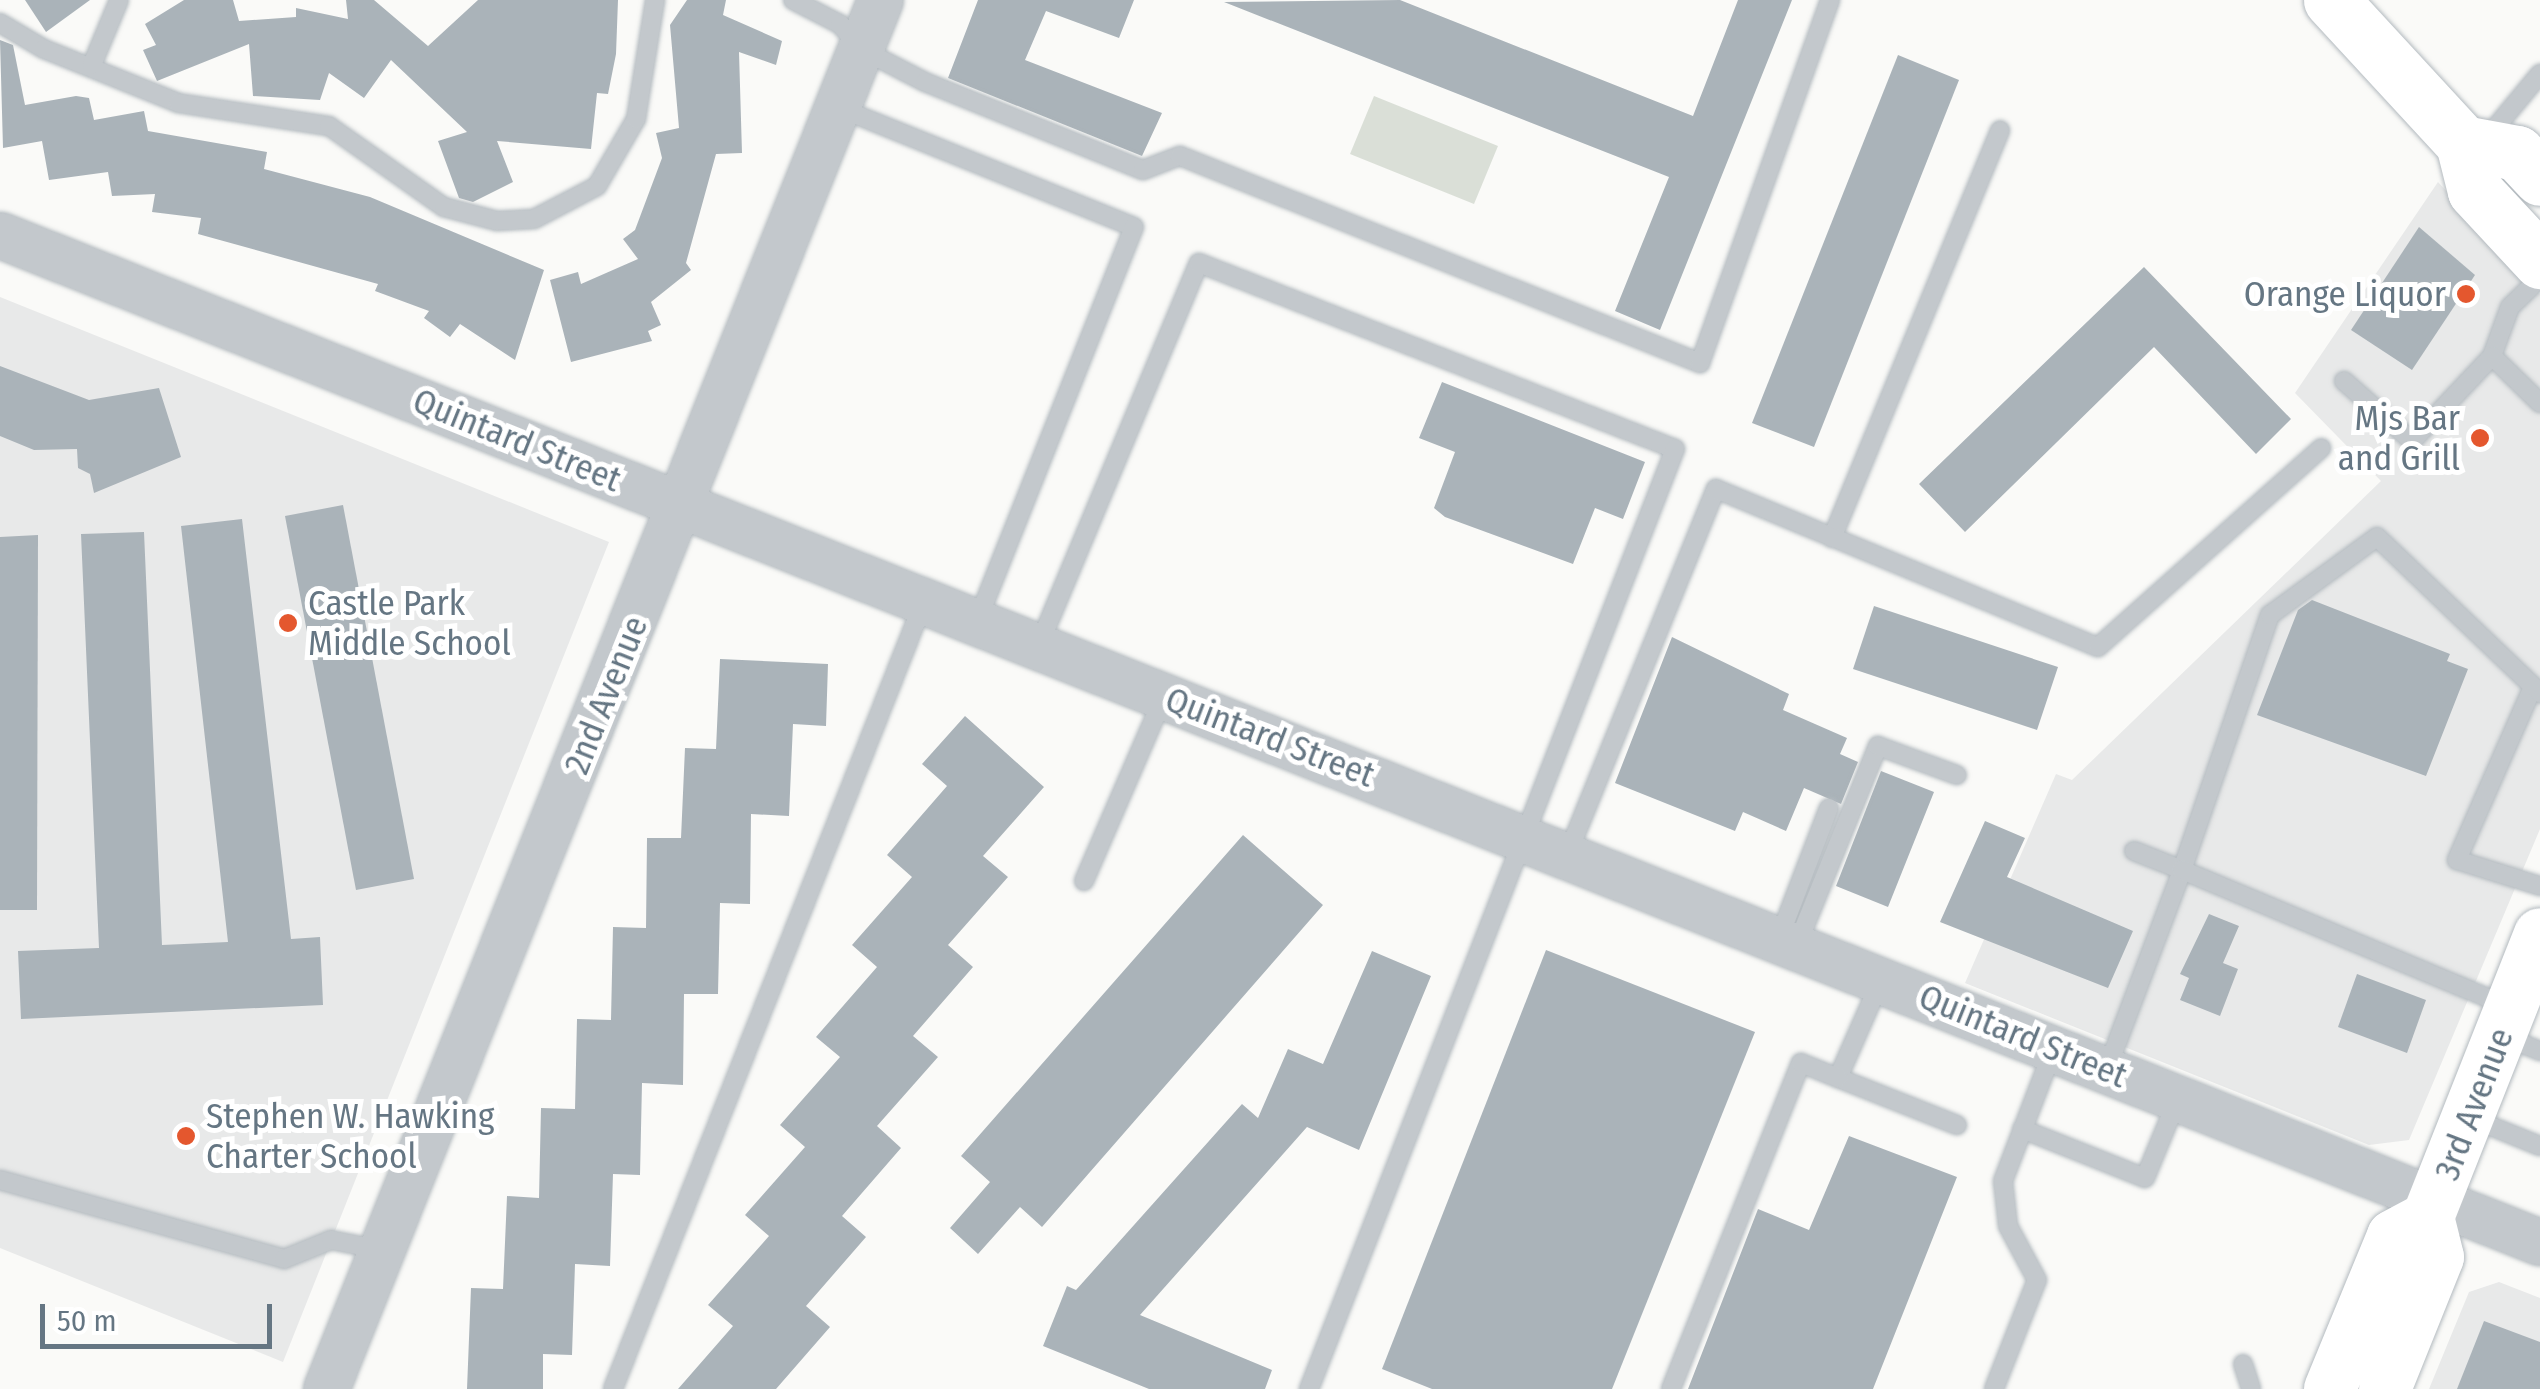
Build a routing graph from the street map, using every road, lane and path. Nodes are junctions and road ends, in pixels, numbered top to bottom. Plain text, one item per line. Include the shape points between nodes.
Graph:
1 (119, 0) edge
2 (655, 0) edge
3 (793, 0) edge
4 (880, 0) edge
5 (1830, 0) edge
6 (2331, 0) edge
7 (0, 23) edge
8 (861, 50) junction
9 (92, 64) junction
10 (2540, 74) edge
11 (837, 108) junction
12 (2000, 130) dead end
13 (2472, 144) junction
14 (2540, 178) edge
15 (0, 235) edge
16 (2540, 260) edge
17 (2540, 278) edge
18 (2492, 356) junction
19 (2344, 381) dead end
20 (2540, 403) edge
21 (2321, 448) dead end
22 (682, 506) junction
23 (1832, 538) junction
24 (924, 601) junction
25 (977, 621) junction
26 (1038, 647) junction
27 (2536, 691) edge
28 (1164, 696) junction
29 (1958, 775) dead end
30 (1828, 808) dead end
31 (1524, 836) junction
32 (2134, 852) dead end
33 (1568, 854) junction
34 (2182, 870) junction
35 (1084, 880) dead end
36 (2540, 886) edge
37 (2540, 934) edge
38 (1788, 942) junction
39 (1881, 979) junction
40 (2518, 1031) edge
41 (2054, 1048) junction
42 (2106, 1069) junction
43 (1838, 1078) junction
44 (2178, 1098) junction
45 (2469, 1117) junction
46 (1957, 1125) dead end
47 (2022, 1129) junction
48 (2540, 1146) edge
49 (0, 1180) edge
50 (2432, 1208) junction
51 (2540, 1242) edge
52 (382, 1250) junction
53 (2244, 1364) dead end
54 (326, 1389) edge
55 (613, 1389) edge
56 (1309, 1389) edge
57 (1671, 1389) edge
58 (1994, 1389) edge
59 (2251, 1389) edge
60 (2330, 1389) edge
61 (2385, 1389) edge

1 - 9 lane
2 - 9 lane via 636,119 596,186 534,219 498,222 444,207 328,126 178,103
3 - 8 lane via 840,24
4 - 8 street, 2nd Avenue
5 - 8 lane via 1700,363 1180,156 1143,170
6 - 13 main road
7 - 9 lane via 44,50
8 - 11 street, 2nd Avenue
10 - 13 lane
11 - 22 street, 2nd Avenue
11 - 25 lane via 1134,227
12 - 23 lane
13 - 14 main road via 2517,153
13 - 16 main road via 2475,191
15 - 22 street, Quintard Street
17 - 18 lane via 2510,307
18 - 19 lane via 2412,441
18 - 20 lane
21 - 23 lane via 2098,647
22 - 24 street, Quintard Street
22 - 52 street, 2nd Avenue
23 - 33 lane via 1716,489
24 - 25 street, Quintard Street
24 - 55 lane
25 - 26 street, Quintard Street
26 - 28 street, Quintard Street
26 - 31 lane via 1199,262 1675,449
27 - 34 lane via 2376,537 2270,615
27 - 36 lane via 2457,860
28 - 31 street, Quintard Street
28 - 35 lane
29 - 38 lane via 1878,746
30 - 38 lane
31 - 33 street, Quintard Street
31 - 56 lane
32 - 34 lane
33 - 38 street, Quintard Street
34 - 40 lane
34 - 42 lane
37 - 40 main road, 3rd Avenue
38 - 39 street, Quintard Street
39 - 41 street, Quintard Street
39 - 43 lane
40 - 45 main road, 3rd Avenue
41 - 42 street, Quintard Street
41 - 47 lane
42 - 44 street, Quintard Street
43 - 46 lane
43 - 57 lane via 1801,1062
44 - 47 lane via 2145,1178
44 - 50 street, Quintard Street
45 - 48 lane
45 - 50 main road, 3rd Avenue
47 - 58 lane via 2003,1180 2008,1226 2037,1280
49 - 52 lane via 284,1258 331,1240
50 - 51 street, Quintard Street
50 - 60 main road, 3rd Avenue via 2393,1236
50 - 61 main road, 3rd Avenue via 2438,1257
52 - 54 street, 2nd Avenue
53 - 59 lane

